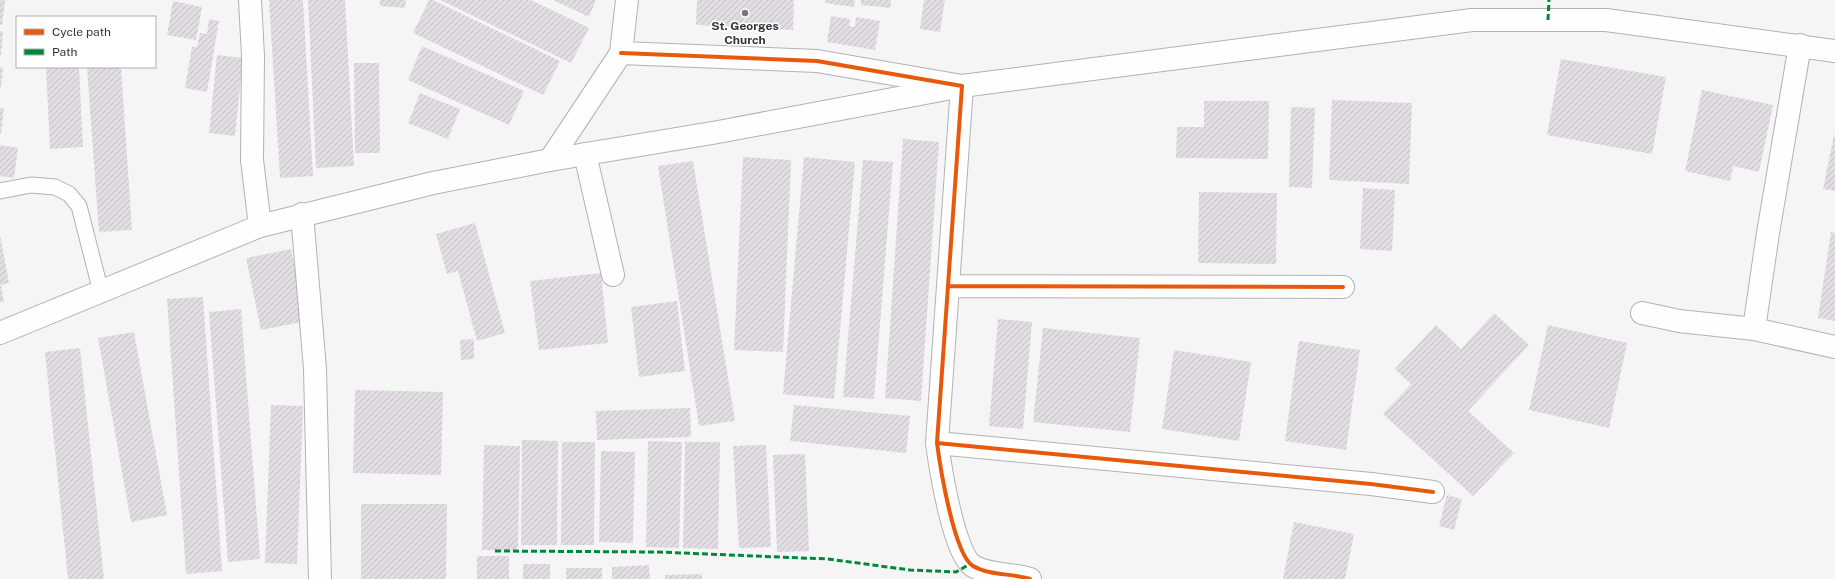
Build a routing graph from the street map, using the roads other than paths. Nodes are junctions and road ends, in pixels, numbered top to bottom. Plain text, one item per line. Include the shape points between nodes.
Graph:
1 (250, 0) edge
2 (628, 0) edge
3 (1800, 45) junction
4 (1835, 51) edge
5 (621, 53) junction
6 (962, 86) junction
7 (585, 154) junction
8 (550, 160) junction
9 (0, 191) edge
10 (302, 214) junction
11 (260, 226) junction
12 (613, 275) dead end
13 (948, 286) junction
14 (1343, 287) dead end
15 (101, 292) junction
16 (1642, 313) dead end
17 (1754, 330) junction
18 (0, 333) edge
19 (1835, 347) edge
20 (937, 443) junction
21 (1433, 492) dead end
22 (320, 579) edge
23 (1030, 579) edge

1 - 11 street via 252,160
2 - 5 street
3 - 4 street
3 - 6 street via 1606,20 1472,20
3 - 17 street
5 - 6 street via 817,61
5 - 8 street
6 - 7 street
6 - 13 street
7 - 8 street
7 - 12 street
8 - 10 street via 433,183
9 - 15 lane via 31,186 55,187 69,194 79,206
10 - 11 street
10 - 22 street via 315,369
11 - 15 street
13 - 14 street
13 - 20 street
15 - 18 street
16 - 17 street via 1679,321
17 - 19 street
20 - 21 street
20 - 23 street via 946,501 963,552 970,564 987,572

